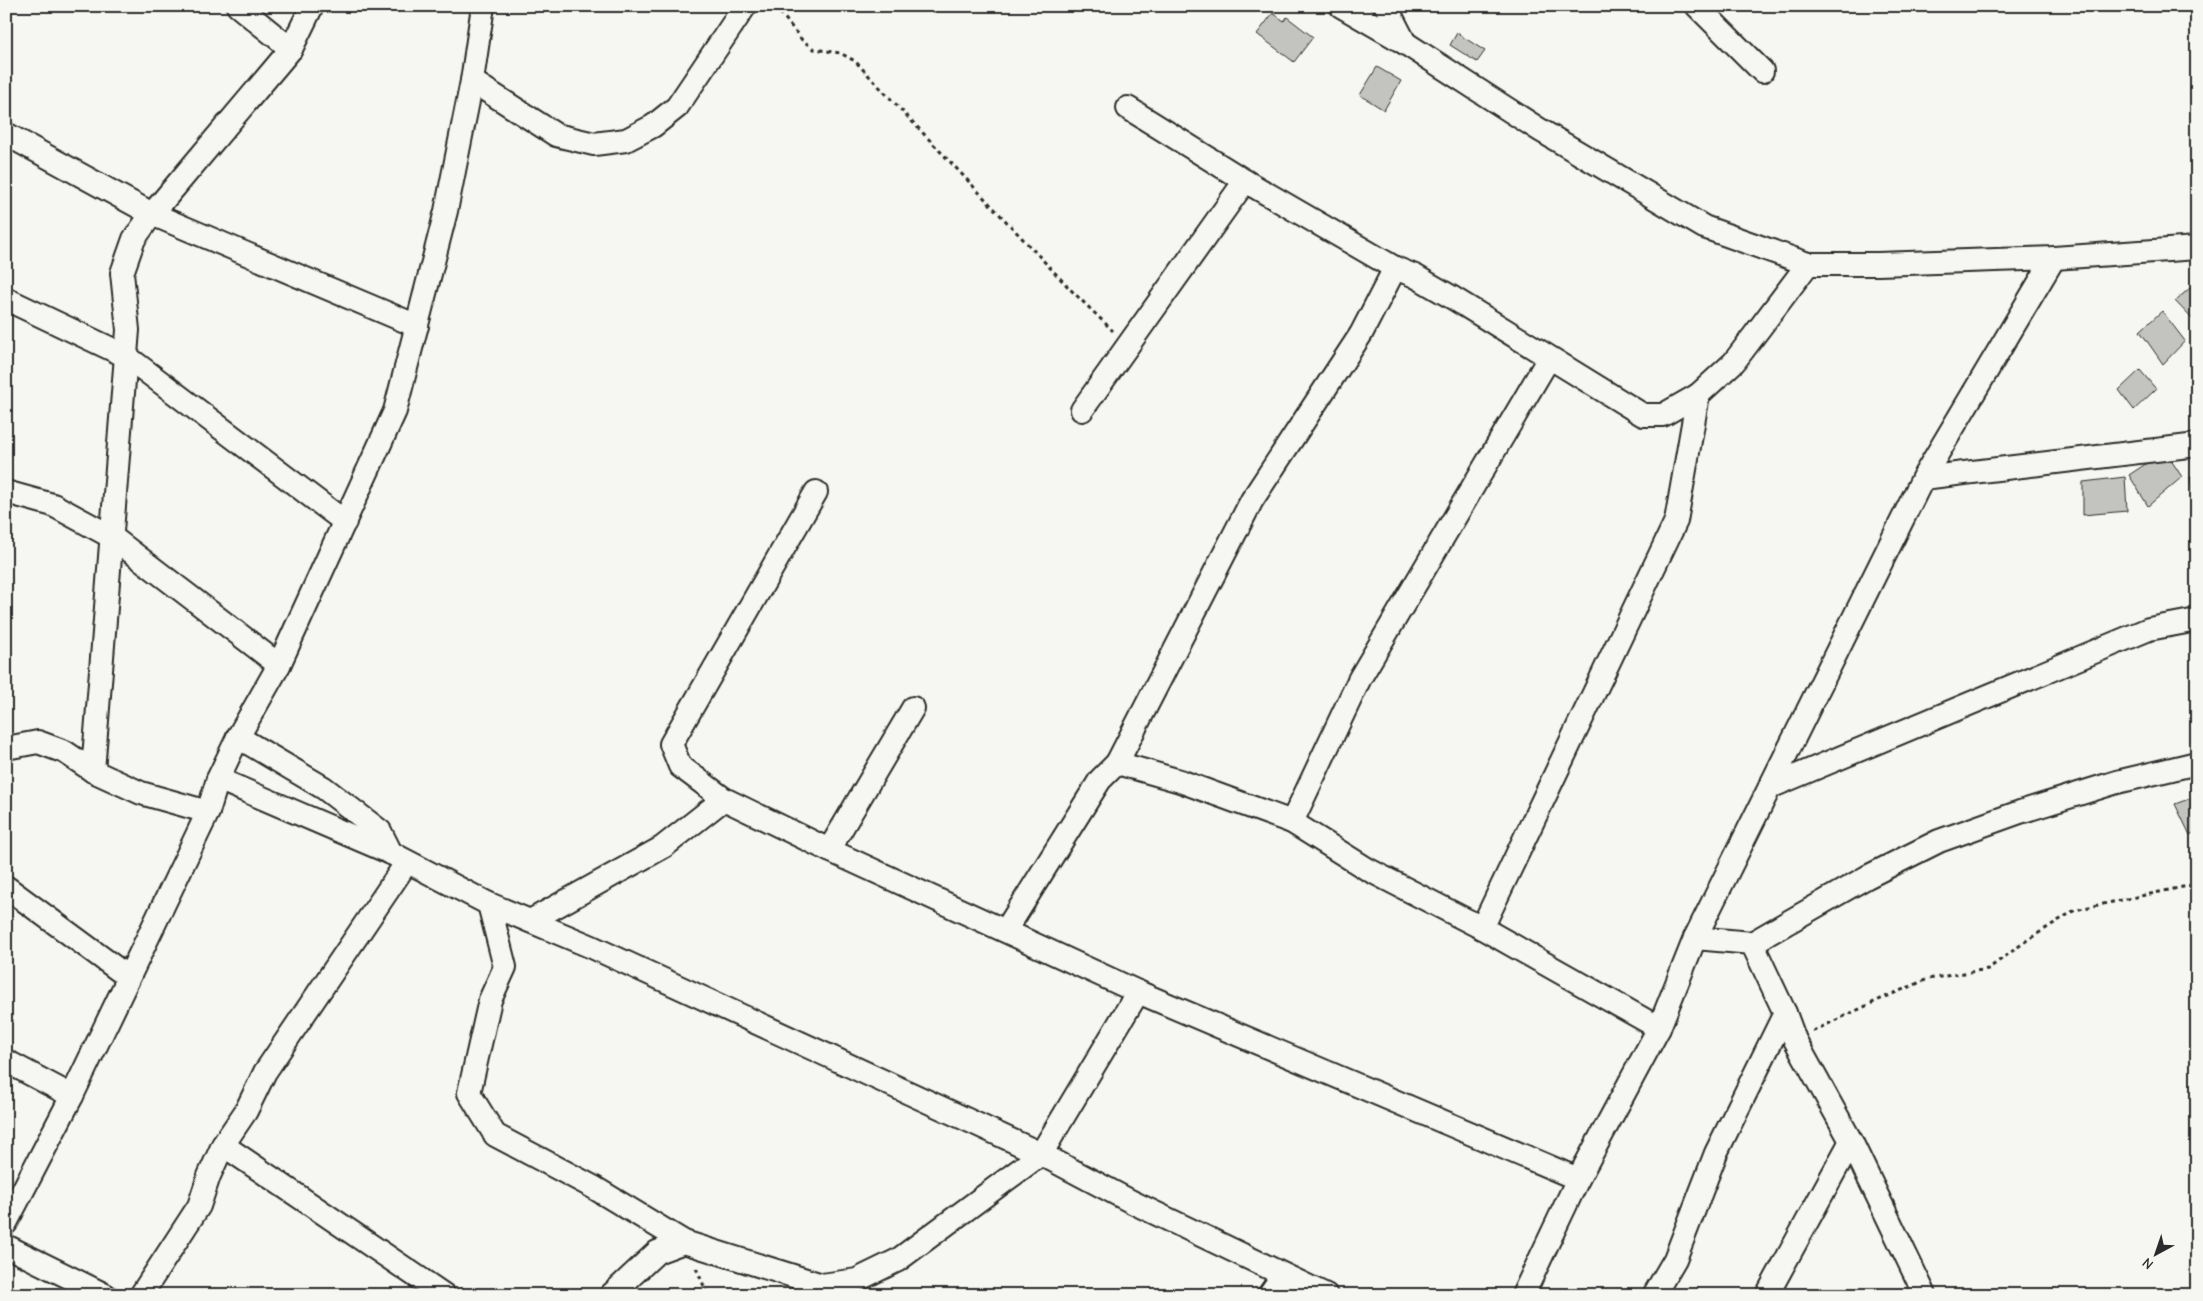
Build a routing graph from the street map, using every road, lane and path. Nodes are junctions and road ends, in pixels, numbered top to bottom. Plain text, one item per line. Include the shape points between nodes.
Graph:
1 (238, 6) edge
2 (312, 6) edge
3 (483, 6) edge
4 (746, 6) edge
5 (775, 6) edge
6 (1341, 6) edge
7 (1386, 6) edge
8 (1697, 6) edge
9 (1405, 43) junction
10 (291, 49) junction
11 (1762, 71) dead end
12 (472, 81) junction
13 (1128, 108) dead end
14 (6, 134) edge
15 (1245, 181) junction
16 (152, 214) junction
17 (2197, 248) edge
18 (2054, 258) junction
19 (1808, 264) junction
20 (1395, 268) junction
21 (6, 299) edge
22 (417, 326) junction
23 (1128, 346) junction
24 (126, 356) junction
25 (1549, 358) junction
26 (1698, 395) junction
27 (1082, 410) dead end
28 (2197, 444) edge
29 (1923, 478) junction
30 (6, 492) edge
31 (816, 492) dead end
32 (345, 522) junction
33 (112, 537) junction
34 (2197, 620) edge
35 (279, 665) junction
36 (912, 708) dead end
37 (238, 737) junction
38 (6, 748) edge
39 (1116, 763) junction
40 (2197, 763) edge
41 (93, 771) junction
42 (218, 779) junction
43 (1770, 786) junction
44 (724, 799) junction
45 (208, 812) junction
46 (1292, 822) junction
47 (828, 850) junction
48 (399, 858) junction
49 (2197, 884) edge
50 (6, 887) edge
51 (489, 904) junction
52 (530, 921) junction
53 (1482, 928) junction
54 (1006, 930) junction
55 (1695, 938) junction
56 (1752, 943) junction
57 (128, 977) junction
58 (1138, 992) junction
59 (1785, 1013) junction
60 (1659, 1028) junction
61 (1795, 1040) junction
62 (6, 1061) edge
63 (72, 1096) junction
64 (1851, 1141) junction
65 (223, 1145) junction
66 (1042, 1154) junction
67 (1578, 1179) junction
68 (6, 1223) edge
69 (684, 1242) junction
70 (6, 1246) edge
71 (1283, 1275) junction
72 (105, 1295) edge
73 (141, 1295) edge
74 (444, 1295) edge
75 (610, 1295) edge
76 (1269, 1295) edge
77 (1326, 1295) edge
78 (1523, 1295) edge
79 (1654, 1295) edge
80 (1767, 1295) edge
81 (1925, 1295) edge

1 - 10 street
2 - 10 street
3 - 12 street
4 - 12 street via 677,107 653,126 626,140 594,144 556,136
5 - 23 path via 802,40 814,49 840,53 854,61
6 - 9 street
7 - 9 street
8 - 11 street
9 - 19 street via 1540,130 1704,227
10 - 16 street
12 - 22 street via 446,211
13 - 15 street
14 - 16 street
15 - 20 street
15 - 23 street
16 - 22 street
16 - 24 street via 134,239 122,273 128,330
17 - 18 street
18 - 19 street
18 - 29 street
19 - 26 street via 1734,362
20 - 25 street via 1454,298
20 - 39 street via 1361,334 1252,500
21 - 24 street
22 - 32 street via 395,411
23 - 27 street
24 - 32 street
24 - 33 street
25 - 26 street via 1642,415 1663,415
25 - 46 street via 1360,678
26 - 53 street via 1676,521
28 - 29 street
29 - 43 street
30 - 33 street via 53,505
31 - 44 street via 671,744 680,766
32 - 35 street
33 - 35 street
33 - 41 street
34 - 43 street via 2149,629
35 - 37 street
36 - 47 street
37 - 42 street
37 - 48 street via 324,788 380,831
38 - 41 street via 38,742 65,752
39 - 46 street via 1180,781
39 - 54 street via 1100,780
40 - 56 street via 2117,782 1939,841 1867,877
41 - 45 street via 141,793
42 - 45 street
42 - 48 street
43 - 55 street
44 - 47 street
44 - 52 street via 663,847
45 - 57 street
46 - 53 street via 1367,869
47 - 54 street
48 - 51 street
48 - 65 street
49 - 61 path via 2075,910 1988,969 1928,979
50 - 57 street
51 - 52 street
51 - 69 street via 505,967 490,1000 469,1093 496,1135 593,1187
52 - 66 street
53 - 60 street
54 - 58 street
55 - 56 street
55 - 60 street
56 - 59 street
57 - 63 street
58 - 66 street
58 - 67 street
59 - 61 street
59 - 79 street via 1716,1153 1675,1259
60 - 67 street
61 - 64 street
62 - 63 street
63 - 68 street
64 - 80 street
64 - 81 street
65 - 73 street via 200,1206
65 - 74 street
66 - 69 street via 898,1260 857,1280 822,1285
66 - 71 street via 1132,1202
67 - 78 street
69 - 75 street via 657,1252
70 - 72 street
71 - 76 street
71 - 77 street

